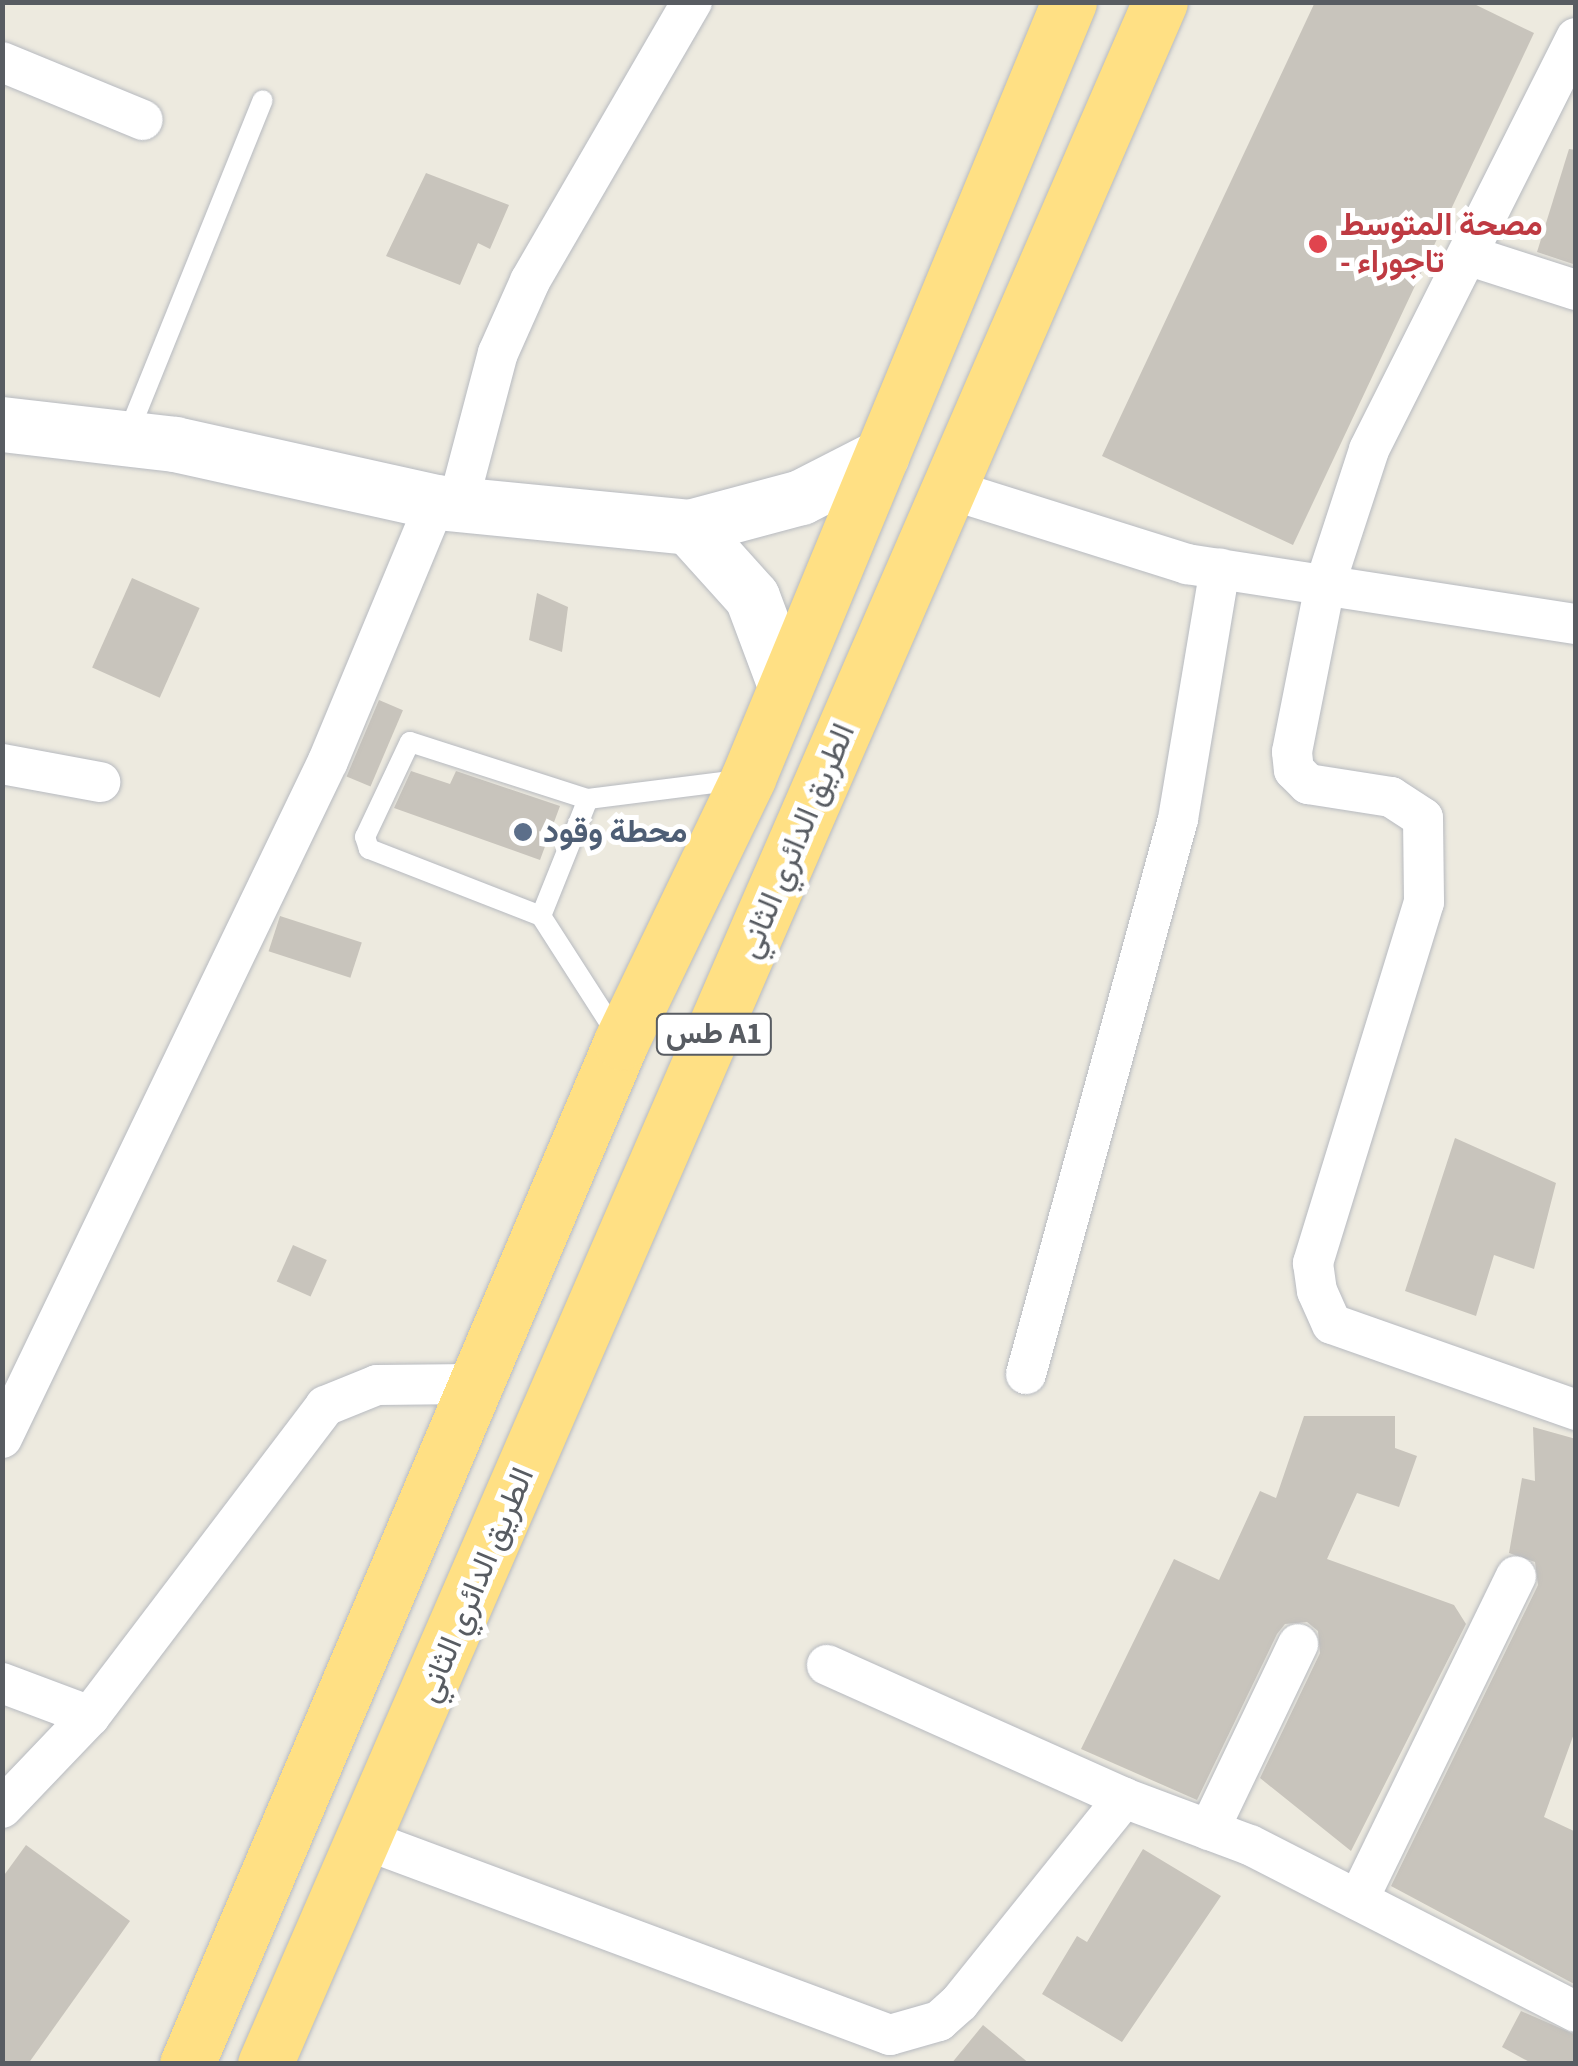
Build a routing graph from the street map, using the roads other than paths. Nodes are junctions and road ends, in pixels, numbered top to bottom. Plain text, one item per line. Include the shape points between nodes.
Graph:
1 (1068, 2) edge
2 (1087, 2) edge
3 (1145, 2) edge
4 (1160, 2) edge
5 (679, 6) edge
6 (1576, 38) edge
7 (2, 62) edge
8 (263, 100) dead end
9 (143, 120) dead end
10 (1096, 150) junction
11 (1470, 256) junction
12 (1576, 290) edge
13 (910, 384) junction
14 (2, 424) edge
15 (127, 437) junction
16 (881, 456) junction
17 (949, 489) junction
18 (447, 503) junction
19 (689, 527) junction
20 (1220, 568) junction
21 (1324, 585) junction
22 (1576, 624) edge
23 (784, 680) junction
24 (2, 764) edge
25 (748, 778) junction
26 (100, 782) dead end
27 (588, 799) junction
28 (541, 916) junction
29 (622, 1042) junction
30 (1026, 1374) dead end
31 (472, 1384) junction
32 (1576, 1410) edge
33 (2, 1438) edge
34 (1516, 1576) dead end
35 (1298, 1644) dead end
36 (828, 1665) dead end
37 (2, 1683) edge
38 (90, 1716) junction
39 (1124, 1798) junction
40 (2, 1808) edge
41 (1209, 1830) junction
42 (366, 1840) junction
43 (1358, 1900) junction
44 (1576, 2012) edge
45 (881, 2050) edge
46 (186, 2064) edge
47 (265, 2064) edge

1 - 13 highway, طس A1
2 - 13 highway via 968,275
3 - 10 highway
4 - 10 highway, الطريق الدائري الثاني / طس A1
5 - 18 street via 530,281
6 - 11 street
7 - 9 street
8 - 15 lane
10 - 17 highway, الطريق الدائري الثاني / طس A1
11 - 12 street
11 - 21 street via 1369,450
13 - 16 highway, طس A1
14 - 15 street
15 - 18 street
16 - 19 street via 802,497
16 - 23 highway, طس A1
17 - 20 street
17 - 42 highway, الطريق الدائري الثاني / طس A1
18 - 19 street
18 - 33 street
19 - 23 street via 752,596
20 - 21 street
20 - 30 street via 1178,818
21 - 22 street
21 - 32 street via 1294,770 1308,784 1391,797 1423,818 1424,902 1313,1263 1317,1291 1332,1324
23 - 25 highway, طس A1
24 - 26 street
25 - 27 lane
25 - 29 highway, طس A1
27 - 28 lane
27 - 28 lane via 410,742 365,836 368,849
28 - 29 lane
29 - 31 highway, طس A1
31 - 38 street via 377,1384 325,1406
31 - 46 highway, طس A1
34 - 43 street
35 - 41 street
36 - 39 street
37 - 38 street
38 - 40 street
39 - 41 street
39 - 45 street via 960,2002 939,2021
41 - 43 street
42 - 45 street
42 - 47 highway, الطريق الدائري الثاني / طس A1
43 - 44 street

